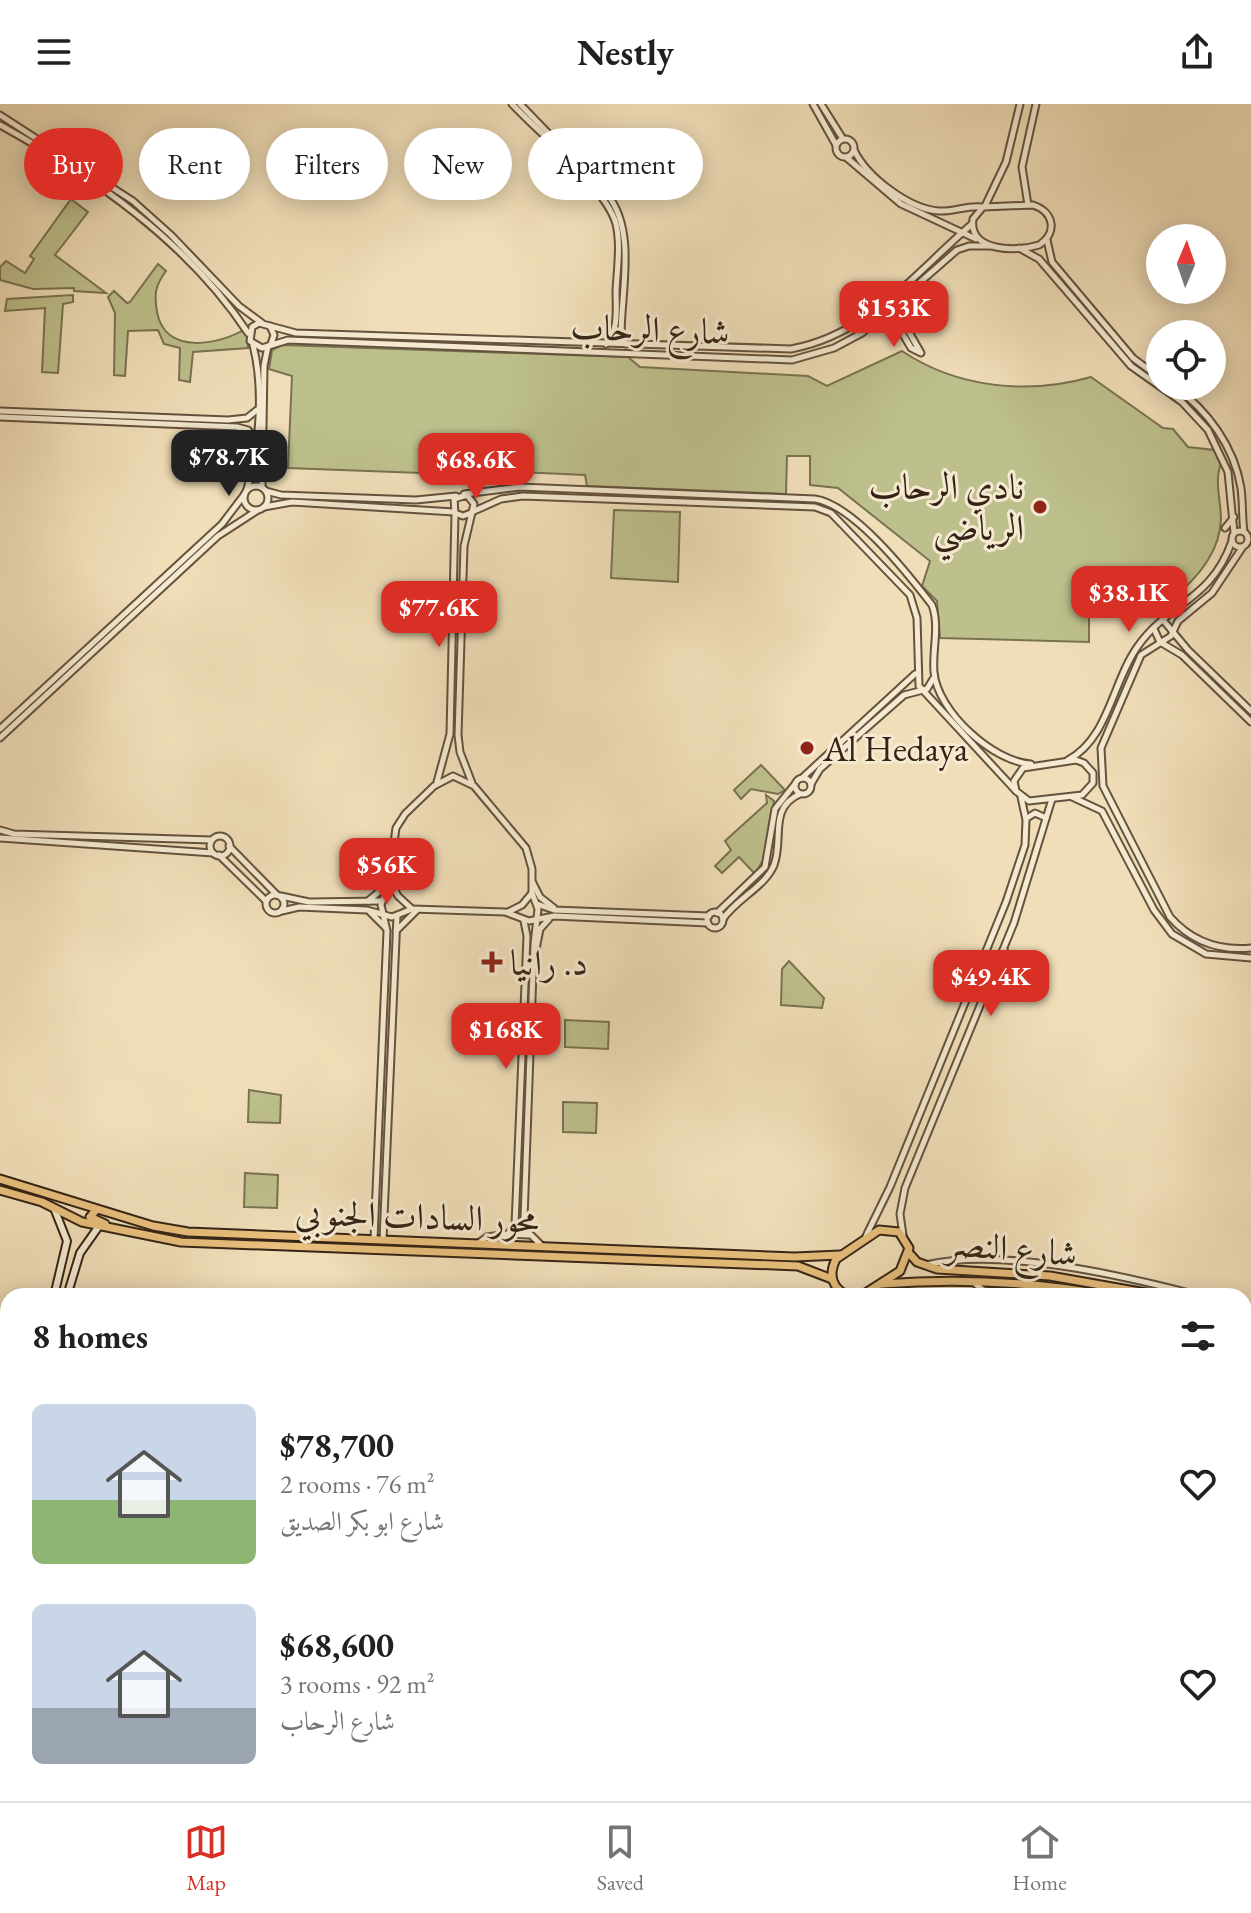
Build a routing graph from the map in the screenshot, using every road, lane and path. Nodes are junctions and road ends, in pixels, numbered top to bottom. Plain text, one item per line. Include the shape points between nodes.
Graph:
1 (813, 104) edge
2 (821, 104) edge
3 (1020, 104) edge
4 (1036, 104) edge
5 (515, 106) edge
6 (0, 115) edge
7 (0, 125) edge
8 (843, 139) junction
9 (836, 146) junction
10 (854, 150) junction
11 (847, 158) junction
12 (1028, 205) junction
13 (984, 207) junction
14 (972, 224) junction
15 (963, 232) junction
16 (169, 238) junction
17 (977, 239) junction
18 (1047, 239) junction
19 (991, 246) junction
20 (1019, 248) junction
21 (933, 259) junction
22 (939, 265) junction
23 (1072, 285) junction
24 (1065, 290) junction
25 (905, 296) junction
26 (619, 314) junction
27 (883, 316) junction
28 (266, 324) junction
29 (249, 334) junction
30 (497, 340) junction
31 (252, 344) junction
32 (606, 344) junction
33 (269, 345) junction
34 (627, 345) junction
35 (497, 349) junction
36 (791, 349) junction
37 (792, 360) junction
38 (1146, 368) edge
39 (1191, 400) edge
40 (257, 410) junction
41 (0, 411) edge
42 (40, 416) junction
43 (0, 417) edge
44 (255, 438) junction
45 (264, 489) junction
46 (492, 491) junction
47 (245, 492) junction
48 (461, 495) junction
49 (435, 499) junction
50 (815, 499) junction
51 (496, 501) junction
52 (747, 504) junction
53 (815, 507) junction
54 (261, 509) junction
55 (435, 509) junction
56 (731, 511) dead end
57 (455, 512) junction
58 (472, 512) junction
59 (1234, 516) junction
60 (1225, 528) dead end
61 (457, 529) junction
62 (466, 530) junction
63 (1244, 532) junction
64 (1234, 533) junction
65 (1232, 541) junction
66 (1242, 548) junction
67 (932, 605) junction
68 (917, 613) junction
69 (1163, 620) junction
70 (1154, 628) junction
71 (1174, 629) junction
72 (1160, 642) junction
73 (1188, 650) junction
74 (1182, 655) junction
75 (934, 672) junction
76 (916, 673) junction
77 (53, 684) junction
78 (921, 690) junction
79 (1251, 711) edge
80 (1251, 722) edge
81 (0, 729) edge
82 (0, 738) edge
83 (447, 751) junction
84 (460, 752) junction
85 (1068, 760) junction
86 (1031, 764) junction
87 (1097, 773) junction
88 (802, 778) junction
89 (795, 784) junction
90 (811, 784) junction
91 (434, 786) junction
92 (474, 786) junction
93 (1016, 791) junction
94 (800, 794) junction
95 (1021, 797) junction
96 (1072, 797) junction
97 (1052, 799) junction
98 (1046, 818) junction
99 (1026, 820) junction
100 (0, 830) edge
101 (0, 838) edge
102 (212, 840) junction
103 (382, 843) dead end
104 (229, 846) junction
105 (391, 850) junction
106 (216, 854) junction
107 (1011, 861) dead end
108 (1019, 864) junction
109 (389, 880) junction
110 (533, 881) junction
111 (532, 893) junction
112 (279, 896) junction
113 (266, 901) junction
114 (382, 901) junction
115 (537, 904) junction
116 (362, 906) junction
117 (415, 909) junction
118 (559, 910) junction
119 (282, 911) junction
120 (505, 912) junction
121 (717, 913) junction
122 (384, 914) junction
123 (397, 916) junction
124 (554, 916) junction
125 (538, 919) junction
126 (708, 919) junction
127 (723, 919) junction
128 (524, 920) junction
129 (387, 931) junction
130 (395, 931) junction
131 (527, 936) junction
132 (387, 941) junction
133 (395, 941) junction
134 (534, 944) junction
135 (526, 945) junction
136 (1251, 948) edge
137 (1004, 949) junction
138 (533, 958) junction
139 (1251, 958) edge
140 (1007, 963) dead end
141 (964, 1006) junction
142 (978, 1012) junction
143 (381, 1068) junction
144 (390, 1069) junction
145 (521, 1070) junction
146 (530, 1070) junction
147 (520, 1080) junction
148 (529, 1081) junction
149 (913, 1106) dead end
150 (922, 1109) junction
151 (895, 1176) junction
152 (0, 1179) edge
153 (907, 1182) junction
154 (0, 1190) edge
155 (69, 1201) junction
156 (375, 1207) junction
157 (384, 1207) junction
158 (54, 1208) junction
159 (99, 1210) junction
160 (515, 1211) junction
161 (525, 1212) junction
162 (67, 1215) junction
163 (515, 1225) junction
164 (524, 1225) junction
165 (99, 1226) junction
166 (114, 1230) junction
167 (508, 1234) junction
168 (530, 1235) junction
169 (904, 1235) junction
170 (865, 1237) junction
171 (159, 1238) junction
172 (372, 1240) junction
173 (384, 1241) junction
174 (476, 1244) junction
175 (544, 1247) junction
176 (158, 1248) dead end
177 (67, 1250) junction
178 (80, 1253) junction
179 (909, 1253) junction
180 (840, 1255) junction
181 (816, 1256) junction
182 (924, 1266) junction
183 (817, 1271) junction
184 (832, 1279) junction
185 (918, 1280) junction
186 (972, 1282) junction
187 (882, 1284) junction
188 (56, 1288) edge
189 (69, 1288) edge
190 (837, 1288) edge
191 (875, 1288) edge
192 (980, 1288) edge
193 (1032, 1288) edge
194 (1121, 1288) edge
195 (1167, 1288) edge
196 (0, 1748) edge
197 (0, 1756) edge

1 - 9 street
2 - 8 street
3 - 13 street, شارع الرحاب via 1006,162
4 - 12 street via 1022,167
5 - 26 street via 618,209 624,234
6 - 16 street via 111,185
7 - 16 street via 96,182
8 - 9 street
8 - 10 street via 852,142
9 - 11 street via 838,155
10 - 11 street
10 - 13 street via 882,182 925,208
11 - 15 street via 901,204
12 - 13 street
12 - 18 street via 1049,216 1052,228
13 - 14 street, شارع الرحاب
14 - 15 street, شارع الرحاب
14 - 17 street
15 - 17 street
15 - 21 street, شارع الرحاب
16 - 28 street via 239,306
16 - 29 street
17 - 19 street
18 - 20 street
18 - 23 street via 1049,258
19 - 20 street
19 - 22 street, شارع الرحاب via 963,247
20 - 24 street via 1039,259
21 - 22 street
21 - 36 street, شارع الرحاب via 863,322 831,339
22 - 25 street, شارع الرحاب
23 - 24 street
23 - 38 street
24 - 59 street via 1131,366 1202,423 1225,460
25 - 27 street, شارع الرحاب
25 - 27 street via 905,325 921,353 911,348 894,319
26 - 32 street
26 - 34 street
27 - 37 street, شارع الرحاب via 845,343
28 - 29 street via 252,327
28 - 30 street, شارع الرحاب via 296,333
28 - 33 street via 274,335
29 - 31 street
30 - 32 street, شارع الرحاب
30 - 35 street
31 - 33 street
31 - 40 street
32 - 34 street, شارع الرحاب
33 - 35 street, شارع الرحاب via 288,340
33 - 45 street via 264,366
34 - 36 street, شارع الرحاب
35 - 37 street, شارع الرحاب
36 - 37 street
39 - 63 street via 1229,451 1241,491
40 - 42 street via 247,418 228,420
40 - 44 street
41 - 42 street
42 - 43 street
42 - 44 street via 237,427
44 - 47 street
45 - 47 street
45 - 49 street via 281,495
45 - 54 street via 268,498
46 - 48 street
46 - 50 street via 520,487
46 - 51 street via 490,497
47 - 54 street via 245,504
47 - 77 street via 222,524
48 - 49 street
48 - 57 street via 453,501
48 - 58 street via 473,501
49 - 55 street
50 - 53 street
50 - 67 street via 847,512
51 - 52 street via 527,496
51 - 58 street
52 - 53 street
52 - 56 street
53 - 68 street via 845,524 903,585
54 - 55 street via 292,502
54 - 77 street via 218,536
55 - 57 street
57 - 58 street
57 - 61 street
58 - 62 street
59 - 60 street
59 - 64 street
61 - 62 street
61 - 83 street
62 - 84 street
63 - 64 street
63 - 66 street via 1248,541
64 - 65 street
65 - 66 street
65 - 69 street via 1210,583
66 - 71 street via 1218,587
67 - 68 street
67 - 75 street
68 - 76 street
69 - 70 street
69 - 71 street
70 - 72 street
70 - 85 street via 1131,657 1094,739
71 - 72 street
71 - 73 street
72 - 74 street
72 - 87 street via 1137,662
73 - 74 street
73 - 79 street
74 - 80 street
75 - 78 street via 931,686
75 - 86 street via 943,698 983,745 1005,759
76 - 78 street
76 - 88 street
77 - 81 street
77 - 82 street
78 - 90 street via 904,695 820,769
78 - 93 street
83 - 84 street via 453,756
83 - 91 street
84 - 92 street
85 - 86 street
85 - 87 street
86 - 93 street via 1016,776
87 - 96 street via 1089,790
87 - 136 street via 1173,921 1222,948
88 - 89 street
88 - 90 street
89 - 94 street
89 - 121 street via 775,809 765,867
90 - 94 street
91 - 92 street via 453,776
91 - 105 street via 400,821
92 - 110 street via 522,841
93 - 95 street
94 - 127 street via 780,812 771,870
95 - 97 street
95 - 99 street
96 - 97 street
96 - 139 street via 1102,811 1172,934 1206,954
97 - 98 street
98 - 99 street via 1035,813
98 - 137 street
99 - 108 street
100 - 102 street
101 - 106 street
102 - 104 street via 221,836
102 - 106 street
103 - 105 street
104 - 106 street via 227,852
104 - 112 street
105 - 109 street
106 - 113 street
107 - 108 street
108 - 141 street
109 - 114 street
109 - 116 street
109 - 117 street
110 - 111 street
110 - 118 street via 540,897
111 - 115 street
111 - 120 street via 518,908
112 - 113 street
112 - 116 street
112 - 119 street via 285,903
113 - 119 street via 270,912
114 - 116 street
114 - 122 street
115 - 118 street
115 - 125 street
116 - 119 street
116 - 122 street
116 - 129 street
117 - 120 street
117 - 123 street
117 - 130 street
118 - 126 street
120 - 128 street
120 - 131 street
121 - 126 street
121 - 127 street
122 - 123 street
122 - 129 street
123 - 130 street
124 - 125 street
124 - 126 street
124 - 138 street via 540,929
125 - 128 street
125 - 134 street
126 - 127 street via 718,928
128 - 131 street
129 - 132 street
130 - 133 street
131 - 135 street
132 - 133 street
132 - 143 street
133 - 144 street
134 - 135 street
134 - 138 street
135 - 145 street
137 - 140 street
137 - 142 street
138 - 146 street
141 - 142 street
141 - 150 street
142 - 153 street
143 - 144 street
143 - 156 street
144 - 157 street
145 - 146 street
145 - 147 street
146 - 148 street
147 - 148 street
147 - 160 street
148 - 161 street
149 - 150 street
150 - 151 street
151 - 153 street
151 - 170 street
152 - 155 main road, محور السادات الجنوبي
153 - 169 street via 900,1214
154 - 158 main road, محور السادات الجنوبي
155 - 159 main road, محور السادات الجنوبي
155 - 162 main road via 80,1211
156 - 157 street
156 - 172 street
157 - 173 street
158 - 162 main road, محور السادات الجنوبي
158 - 177 main road via 66,1232
159 - 166 main road via 90,1217
159 - 172 main road, محور السادات الجنوبي via 188,1232
160 - 161 street
160 - 163 street
161 - 164 street
162 - 165 main road, محور السادات الجنوبي
163 - 164 street
163 - 167 street
164 - 168 street
165 - 166 main road, محور السادات الجنوبي
165 - 178 main road
166 - 171 main road, محور السادات الجنوبي
167 - 168 street
167 - 174 street
168 - 175 street
169 - 170 main road via 884,1228
169 - 179 main road
170 - 180 main road
171 - 176 main road
171 - 183 main road, محور السادات الجنوبي via 798,1266
172 - 173 main road, محور السادات الجنوبي
173 - 174 main road, محور السادات الجنوبي
174 - 175 main road, محور السادات الجنوبي
175 - 181 main road, محور السادات الجنوبي
177 - 178 main road
177 - 188 main road
178 - 189 main road
179 - 182 main road, شارع النصر
179 - 187 main road via 900,1271
180 - 181 main road, محور السادات الجنوبي
180 - 184 main road
181 - 183 main road
182 - 185 main road via 918,1269
182 - 194 main road, شارع النصر
182 - 195 street via 955,1261 1043,1265
183 - 184 main road, محور السادات الجنوبي
184 - 190 main road
185 - 186 main road, شارع النصر
185 - 187 main road, شارع النصر
186 - 192 street
186 - 193 main road, شارع النصر
187 - 191 main road
196 - 197 main road

